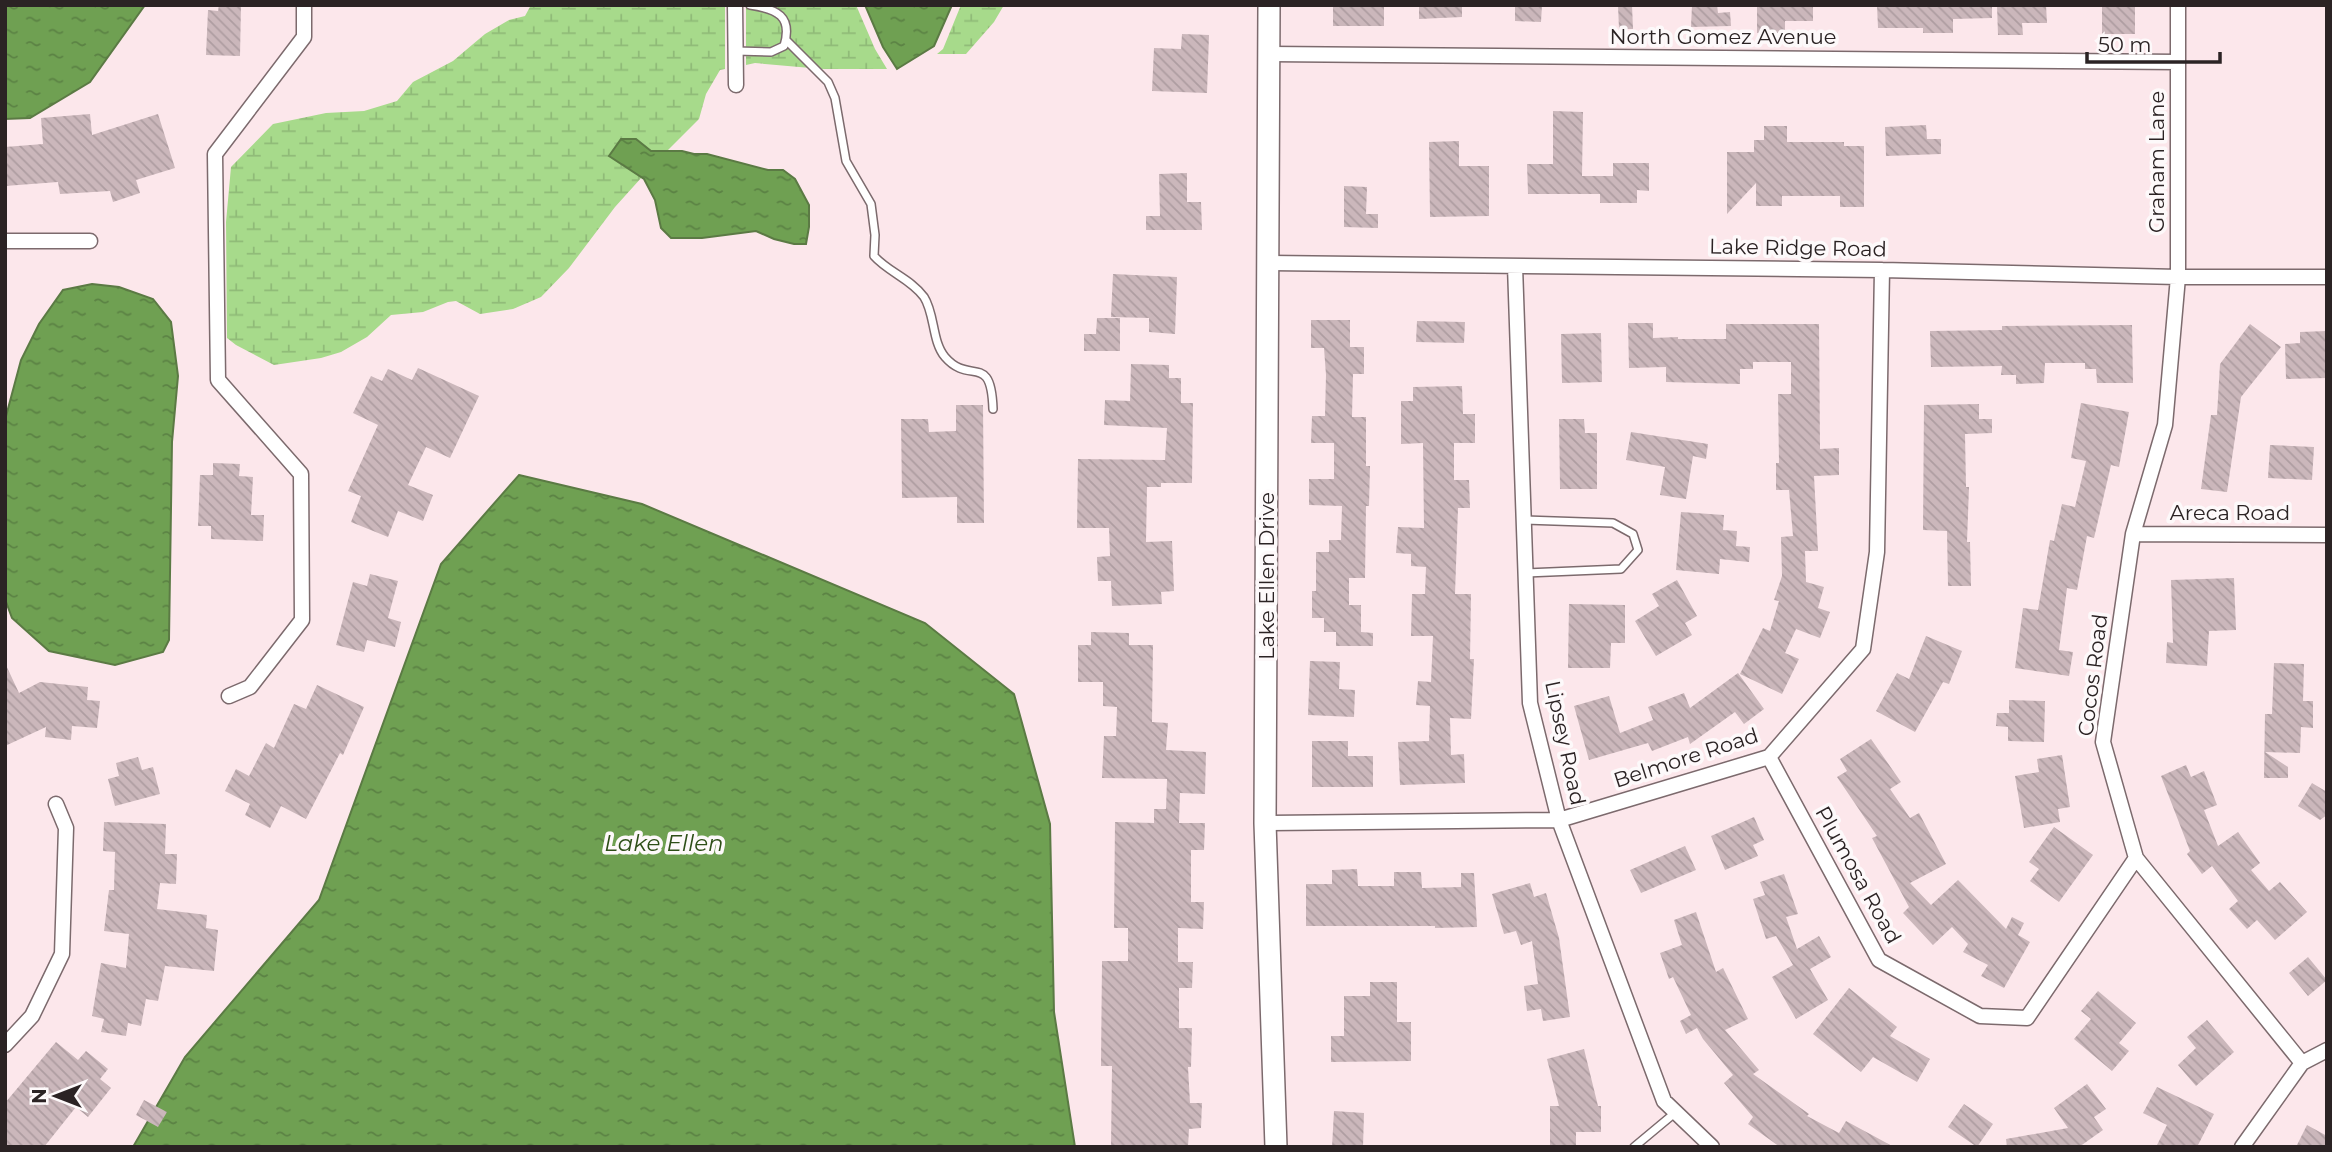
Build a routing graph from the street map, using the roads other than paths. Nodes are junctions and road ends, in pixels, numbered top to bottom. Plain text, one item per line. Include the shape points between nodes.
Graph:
1 (304, 5) edge
2 (735, 5) edge
3 (750, 5) edge
4 (1269, 5) edge
5 (2178, 5) edge
6 (786, 40) junction
7 (736, 50) junction
8 (1268, 54) junction
9 (2178, 62) junction
10 (736, 85) dead end
11 (5, 241) edge
12 (90, 241) dead end
13 (1269, 263) junction
14 (1515, 267) junction
15 (1882, 270) junction
16 (2178, 277) junction
17 (2327, 277) edge
18 (993, 409) dead end
19 (1525, 520) junction
20 (2133, 534) junction
21 (2327, 535) edge
22 (1526, 573) junction
23 (229, 696) dead end
24 (1769, 757) junction
25 (56, 804) dead end
26 (1559, 820) junction
27 (1265, 822) junction
28 (2136, 858) junction
29 (5, 1045) edge
30 (2327, 1050) edge
31 (2301, 1063) junction
32 (1676, 1112) junction
33 (1707, 1145) edge
34 (1276, 1147) edge
35 (1634, 1147) edge
36 (2242, 1147) edge

1 - 23 street via 304,37 215,154 218,380 301,474 302,620 250,687
2 - 7 street
3 - 6 lane via 777,12 785,19
4 - 8 street, Lake Ellen Drive
5 - 9 street, Graham Lane
6 - 7 lane via 771,52
6 - 18 lane via 828,82 835,98 846,160 871,204 874,256 925,298 943,355 958,369 989,378
7 - 10 street
8 - 9 street, North Gomez Avenue
8 - 13 street, Lake Ellen Drive
9 - 16 street, Graham Lane
11 - 12 street
13 - 14 street, Lake Ridge Road
13 - 27 street, Lake Ellen Drive
14 - 15 street, Lake Ridge Road
14 - 19 street, Lipsey Road
15 - 16 street, Lake Ridge Road
15 - 24 street, Belmore Road via 1877,552 1863,649
16 - 17 street, Lake Ridge Road
16 - 20 street, Cocos Road via 2165,425
19 - 22 street, Lipsey Road
19 - 22 lane via 1613,523 1633,534 1638,550 1621,569
20 - 21 street, Areca Road
20 - 28 street, Cocos Road via 2103,742
22 - 26 street, Lipsey Road via 1530,703
24 - 26 street, Belmore Road
24 - 28 street, Plumosa Road via 1879,960 1980,1016 2027,1018
25 - 29 street via 66,828 62,954 32,1016
26 - 27 street, Belmore Road
26 - 32 street, Lipsey Road via 1664,1101
27 - 34 street, Lake Ellen Drive
28 - 31 street, Cocos Road
30 - 31 street
31 - 36 street
32 - 33 street, Lipsey Road
32 - 35 lane

